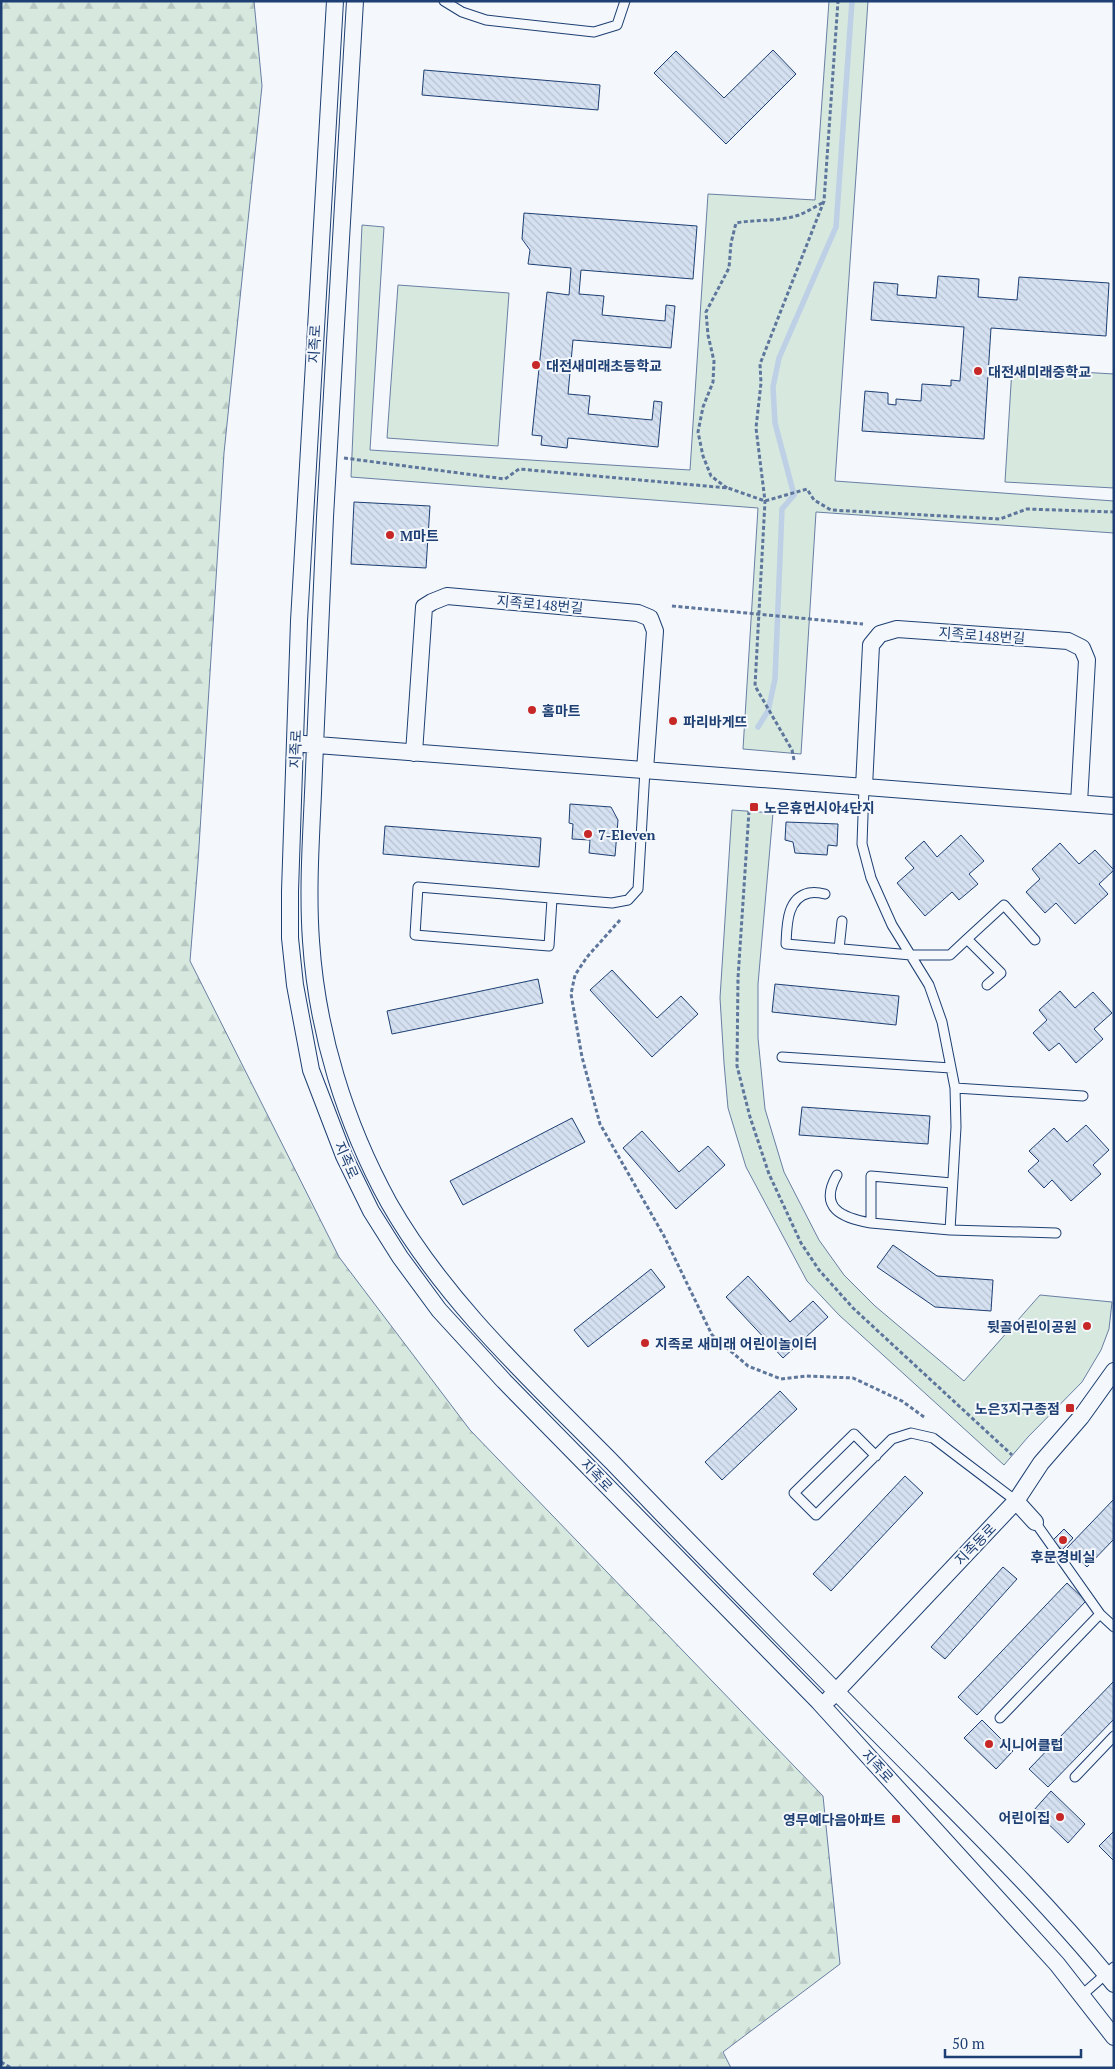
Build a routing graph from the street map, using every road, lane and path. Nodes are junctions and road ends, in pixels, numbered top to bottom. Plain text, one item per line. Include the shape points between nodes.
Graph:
1 (335, 1) edge
2 (355, 1) edge
3 (444, 1) edge
4 (625, 1) edge
5 (838, 1) edge
6 (824, 201) junction
7 (341, 458) dead end
8 (728, 488) junction
9 (764, 501) junction
10 (1114, 512) edge
11 (672, 606) dead end
12 (758, 614) junction
13 (863, 624) dead end
14 (295, 744) junction
15 (315, 745) junction
16 (414, 753) junction
17 (794, 760) dead end
18 (645, 770) junction
19 (864, 787) junction
20 (1079, 803) junction
21 (1114, 806) edge
22 (749, 811) dead end
23 (826, 894) dead end
24 (552, 899) junction
25 (620, 920) dead end
26 (842, 921) dead end
27 (967, 939) junction
28 (1035, 940) dead end
29 (839, 949) junction
30 (911, 955) junction
31 (987, 985) dead end
32 (782, 1056) dead end
33 (951, 1068) junction
34 (955, 1088) junction
35 (1083, 1096) dead end
36 (836, 1175) dead end
37 (952, 1183) junction
38 (871, 1223) junction
39 (950, 1230) junction
40 (1056, 1233) dead end
41 (1114, 1371) edge
42 (924, 1418) dead end
43 (1012, 1455) dead end
44 (876, 1456) junction
45 (1016, 1501) junction
46 (1036, 1522) joint
47 (1100, 1614) junction
48 (1114, 1627) edge
49 (836, 1691) junction
50 (822, 1706) junction
51 (1000, 1718) dead end
52 (1114, 1736) edge
53 (1075, 1777) dead end
54 (1111, 1975) edge
55 (1082, 1995) junction
56 (1114, 2036) edge
57 (1, 2062) edge
58 (11, 2068) edge

1 - 14 street, 지족로
2 - 15 street, 지족로
3 - 4 lane via 462,12 486,20 594,32 617,25
5 - 6 path
6 - 8 path via 800,215 736,223 729,268 706,312 714,361 713,382 698,432 711,476
6 - 9 path via 760,364 756,428
7 - 8 path via 505,479 519,469
8 - 9 path
9 - 10 path via 807,489 814,500 831,510 1000,519 1026,509
9 - 12 path
11 - 12 path
12 - 13 path
12 - 17 path via 754,686 792,750
14 - 15 street
14 - 50 street, 지족로 via 290,891 294,985 311,1070 344,1156 371,1212 439,1310
15 - 16 street
15 - 49 street, 지족로 via 310,937 315,982 331,1064 363,1148 389,1202 455,1298
16 - 18 street
16 - 18 street, 지족로148번길 via 424,607 447,596 638,612 650,618 655,631
18 - 19 street
18 - 24 lane via 638,890 628,900 612,903
19 - 20 street
19 - 20 street, 지족로148번길 via 872,645 880,634 897,628 1068,641 1082,648 1088,660
19 - 30 lane via 862,844 892,925
20 - 21 street
22 - 43 path via 738,978 737,1066 768,1174 801,1243 819,1270 853,1308
23 - 29 lane via 809,893 798,900 788,914 786,944
24 - 24 lane via 418,887 415,935 549,946
25 - 42 path via 575,975 571,994 582,1057 600,1124 664,1236 712,1335 748,1366 781,1379 806,1376 853,1378 902,1401
26 - 29 lane
27 - 28 lane via 1004,905
27 - 30 lane via 950,955
27 - 31 lane via 1001,973
29 - 30 lane
30 - 33 lane via 930,985 942,1022
32 - 33 lane
33 - 34 lane
34 - 35 lane
34 - 37 lane
36 - 38 lane via 830,1187 831,1201 838,1213 852,1220
37 - 38 lane via 871,1176
37 - 39 lane
38 - 39 lane
39 - 40 lane
41 - 45 street, 지족동로 via 1081,1417 1041,1463
44 - 44 lane via 816,1515 794,1493 854,1434
44 - 45 lane via 892,1439 911,1434 933,1438
45 - 46 street
45 - 49 street, 지족동로
46 - 47 lane
47 - 48 lane
47 - 51 lane
49 - 50 street, 지족동로
49 - 54 street, 지족로
50 - 55 street, 지족로
52 - 53 lane
54 - 55 lane
55 - 56 street, 지족로
57 - 58 path

